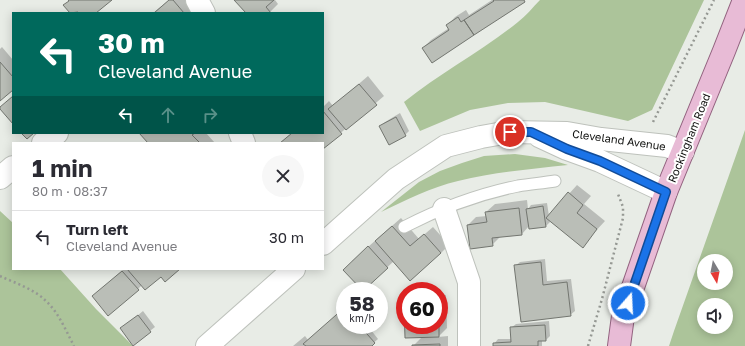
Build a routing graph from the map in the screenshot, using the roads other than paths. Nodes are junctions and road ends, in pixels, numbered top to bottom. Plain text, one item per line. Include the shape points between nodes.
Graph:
1 (197, 0) edge
2 (744, 0) edge
3 (203, 12) edge
4 (531, 132) junction
5 (55, 134) edge
6 (44, 142) edge
7 (683, 152) junction
8 (12, 168) edge
9 (0, 178) edge
10 (555, 181) dead end
11 (666, 192) junction
12 (444, 210) junction
13 (404, 227) dead end
14 (324, 242) edge
15 (293, 270) edge
16 (207, 346) edge
17 (469, 346) edge
18 (619, 346) edge

1 - 3 street
2 - 7 main road, Rockingham Road
4 - 7 street, Cleveland Avenue via 567,133 667,146
4 - 11 street, Cleveland Avenue
4 - 14 street, Cleveland Avenue via 510,132 446,146 396,179
5 - 6 street
7 - 11 main road, Rockingham Road
8 - 9 street
10 - 12 lane via 518,186 482,195
11 - 18 main road, Rockingham Road via 623,316
12 - 13 lane
12 - 17 street via 469,282
15 - 16 street

